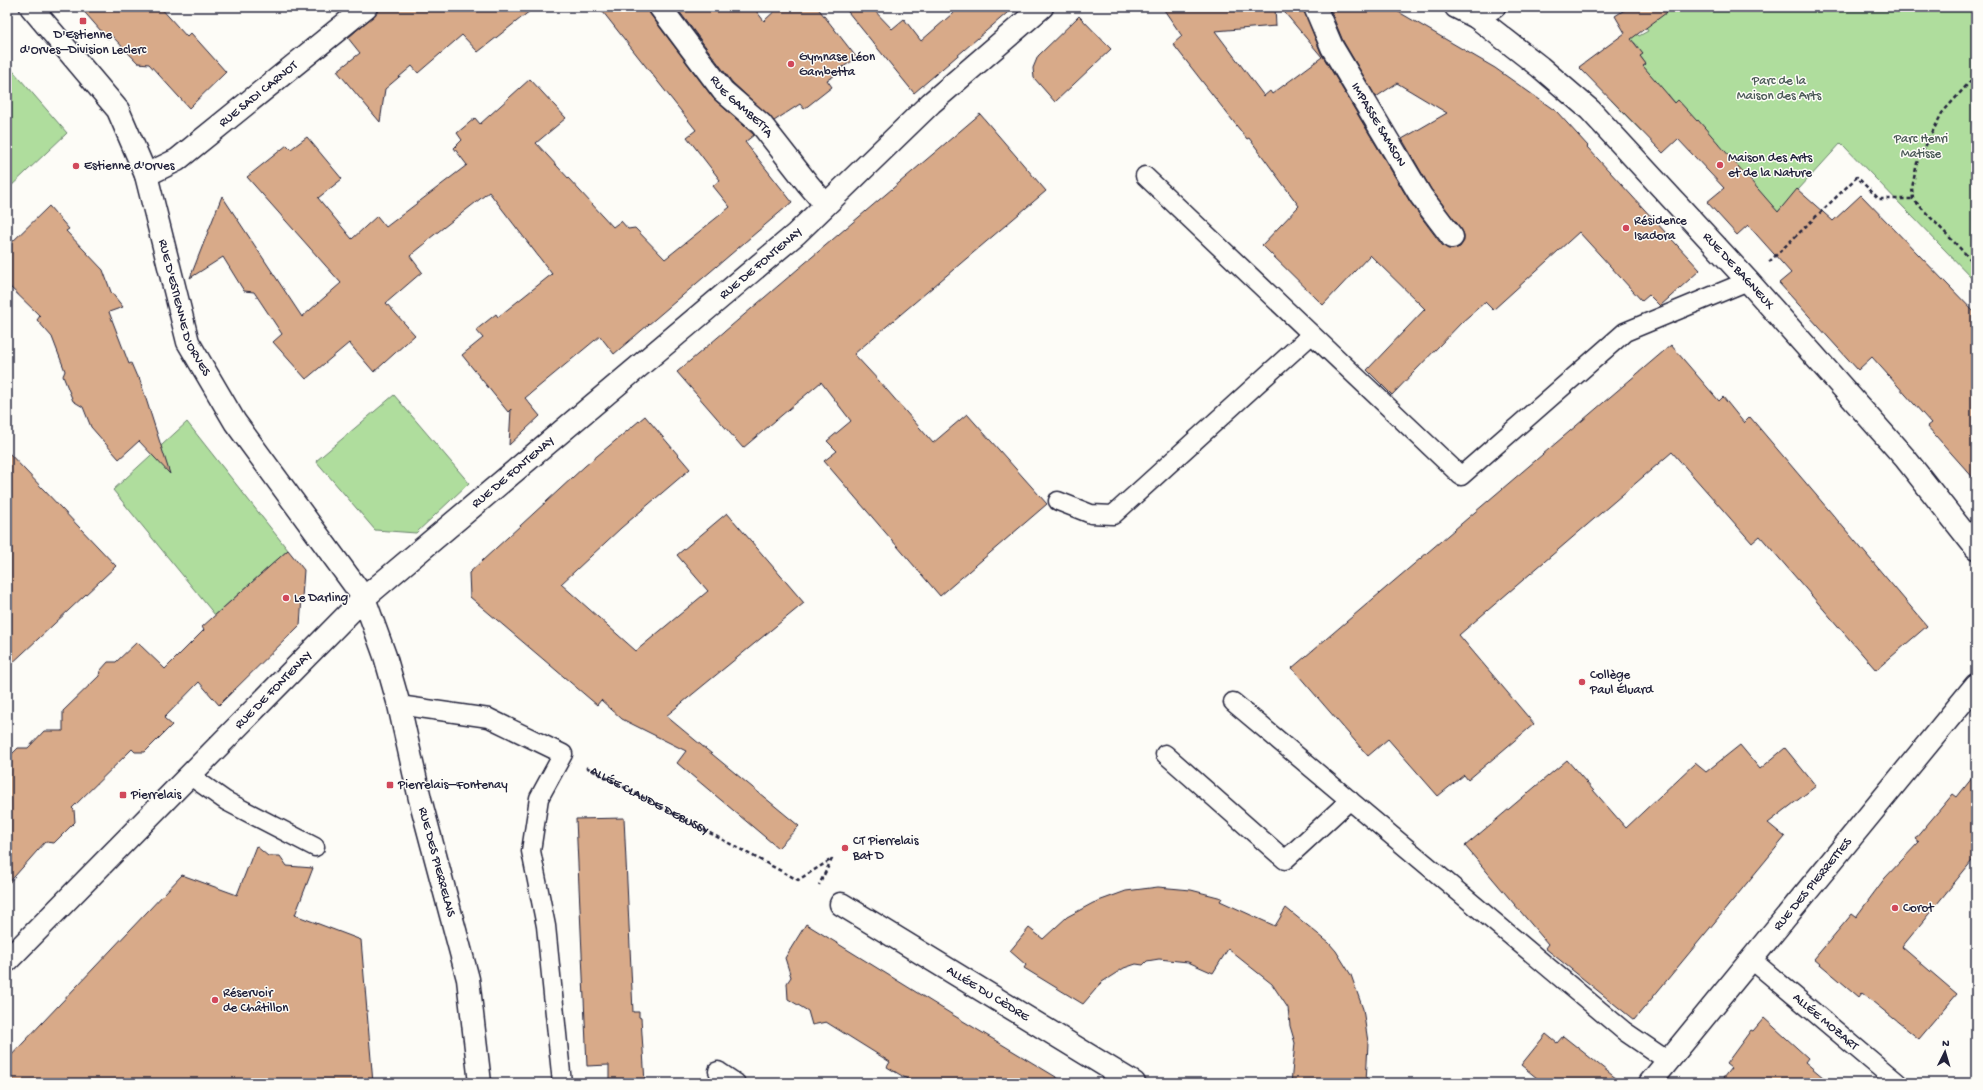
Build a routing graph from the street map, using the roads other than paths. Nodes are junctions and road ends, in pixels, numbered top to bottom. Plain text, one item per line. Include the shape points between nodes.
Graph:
1 (31, 7) edge
2 (366, 7) edge
3 (660, 7) edge
4 (1042, 7) edge
5 (1315, 7) edge
6 (1456, 7) edge
7 (1494, 7) edge
8 (1476, 17) junction
9 (146, 175) junction
10 (1144, 176) dead end
11 (825, 204) junction
12 (1452, 237) dead end
13 (1748, 281) junction
14 (1311, 334) junction
15 (1058, 501) dead end
16 (1976, 548) edge
17 (364, 598) junction
18 (1976, 685) edge
19 (1233, 702) dead end
20 (399, 705) junction
21 (1165, 754) dead end
22 (189, 775) junction
23 (1350, 800) junction
24 (315, 847) dead end
25 (841, 904) road end
26 (1752, 960) junction
27 (7, 961) edge
28 (1668, 1061) junction
29 (718, 1071) dead end
30 (480, 1083) edge
31 (562, 1083) edge
32 (736, 1083) edge
33 (1134, 1083) edge
34 (1650, 1083) edge
35 (1898, 1083) edge

1 - 9 street, RUE D'ESTIENNE D'ORVES via 118,110
2 - 9 street, RUE SADI CARNOT via 177,160
3 - 11 street, RUE GAMBETTA via 723,91 761,124
4 - 11 street, RUE DE FONTENAY via 931,103
5 - 12 street, IMPASSE SAMSON via 1332,47 1421,196
6 - 8 street, RUE DE BAGNEUX
7 - 8 street
8 - 13 street, RUE DE BAGNEUX via 1590,110
9 - 17 street, RUE D'ESTIENNE D'ORVES via 188,342 235,422
10 - 14 lane
11 - 17 street, RUE DE FONTENAY via 796,234
13 - 14 lane via 1625,332 1461,476
13 - 16 street, RUE DE BAGNEUX via 1905,458
14 - 15 lane via 1113,515 1091,514
17 - 20 street, RUE DES PIERRELAIS
17 - 22 street, RUE DE FONTENAY
18 - 26 street, RUE DES PIERRETTES
19 - 23 lane
20 - 30 street, RUE DES PIERRELAIS via 420,799 468,979
20 - 31 lane via 488,718 563,754 539,798 531,851 546,926
21 - 23 lane via 1285,860
22 - 24 lane via 226,801
22 - 27 street, RUE DE FONTENAY
23 - 28 lane via 1624,1031
25 - 33 street, ALLÉE DU CÈDRE
26 - 28 street, RUE DES PIERRETTES
26 - 35 lane, ALLÉE MOZART
28 - 34 street, RUE DES PIERRETTES
29 - 32 lane

